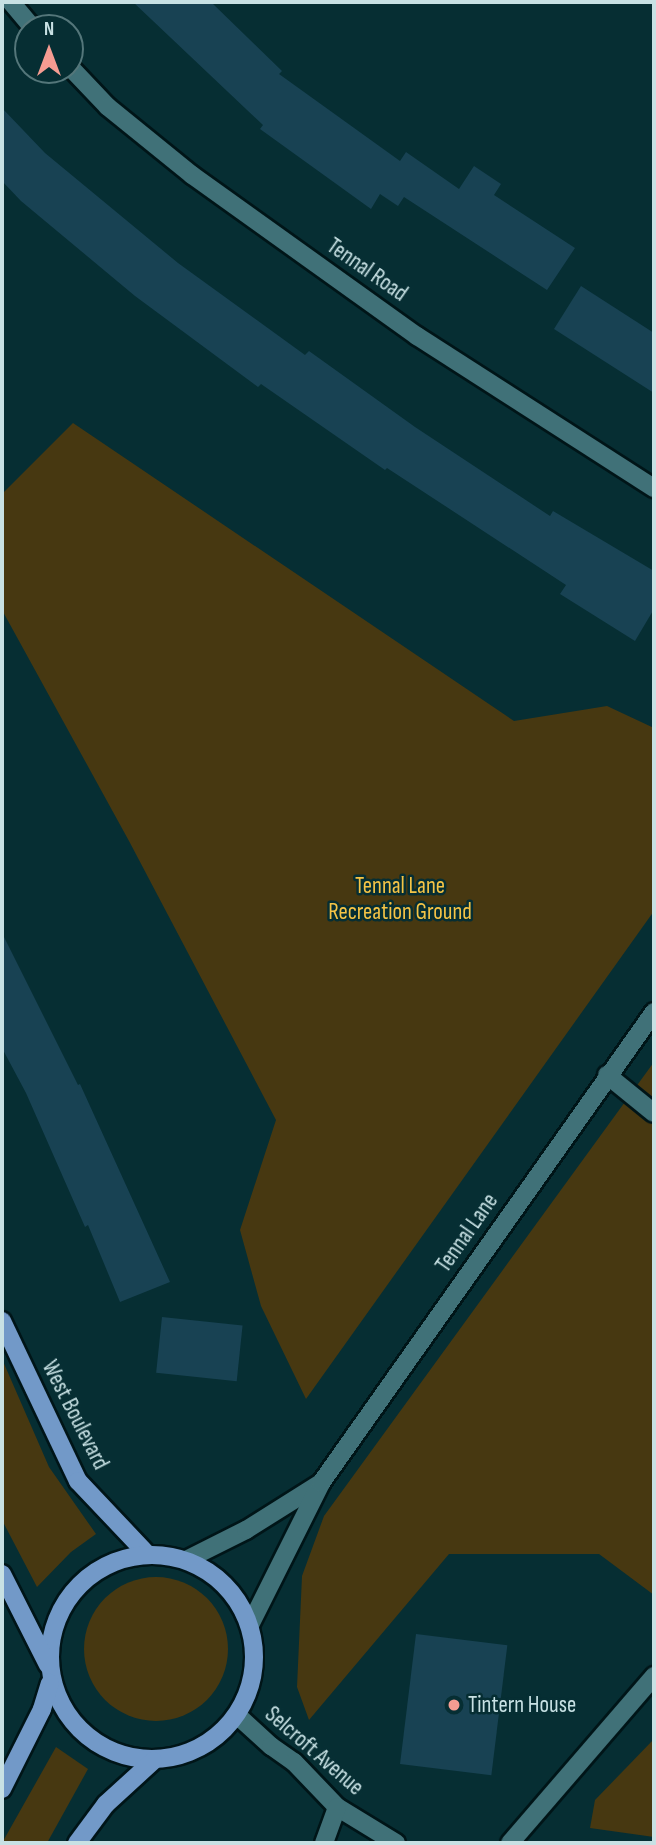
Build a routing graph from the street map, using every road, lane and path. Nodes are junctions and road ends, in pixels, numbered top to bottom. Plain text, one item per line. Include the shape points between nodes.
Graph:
1 (84, 82) edge
2 (654, 488) edge
3 (654, 1012) edge
4 (607, 1075) junction
5 (654, 1113) edge
6 (2, 1321) edge
7 (321, 1483) junction
8 (146, 1553) junction
9 (188, 1559) junction
10 (2, 1574) edge
11 (251, 1623) junction
12 (49, 1674) junction
13 (654, 1676) edge
14 (238, 1716) junction
15 (153, 1761) junction
16 (2, 1789) edge
17 (337, 1807) junction
18 (77, 1843) edge
19 (324, 1843) edge
20 (396, 1843) edge
21 (510, 1843) edge

1 - 2 street, Tennal Road via 192,176 417,336
3 - 4 street, Tennal Lane
4 - 5 street
4 - 7 street, Tennal Lane
6 - 8 main road, West Boulevard via 78,1481
7 - 9 street, Tennal Lane via 246,1530
7 - 11 street, Tennal Lane
8 - 9 main road
8 - 12 main road via 94,1570 58,1611
9 - 11 main road via 226,1584
10 - 12 main road
11 - 14 main road via 256,1671
12 - 15 main road via 72,1724 108,1752
12 - 16 main road via 42,1709
13 - 21 street
14 - 15 main road via 201,1749
14 - 17 street, Selcroft Avenue via 294,1762
15 - 18 main road via 106,1804
17 - 19 street
17 - 20 street, Selcroft Avenue

